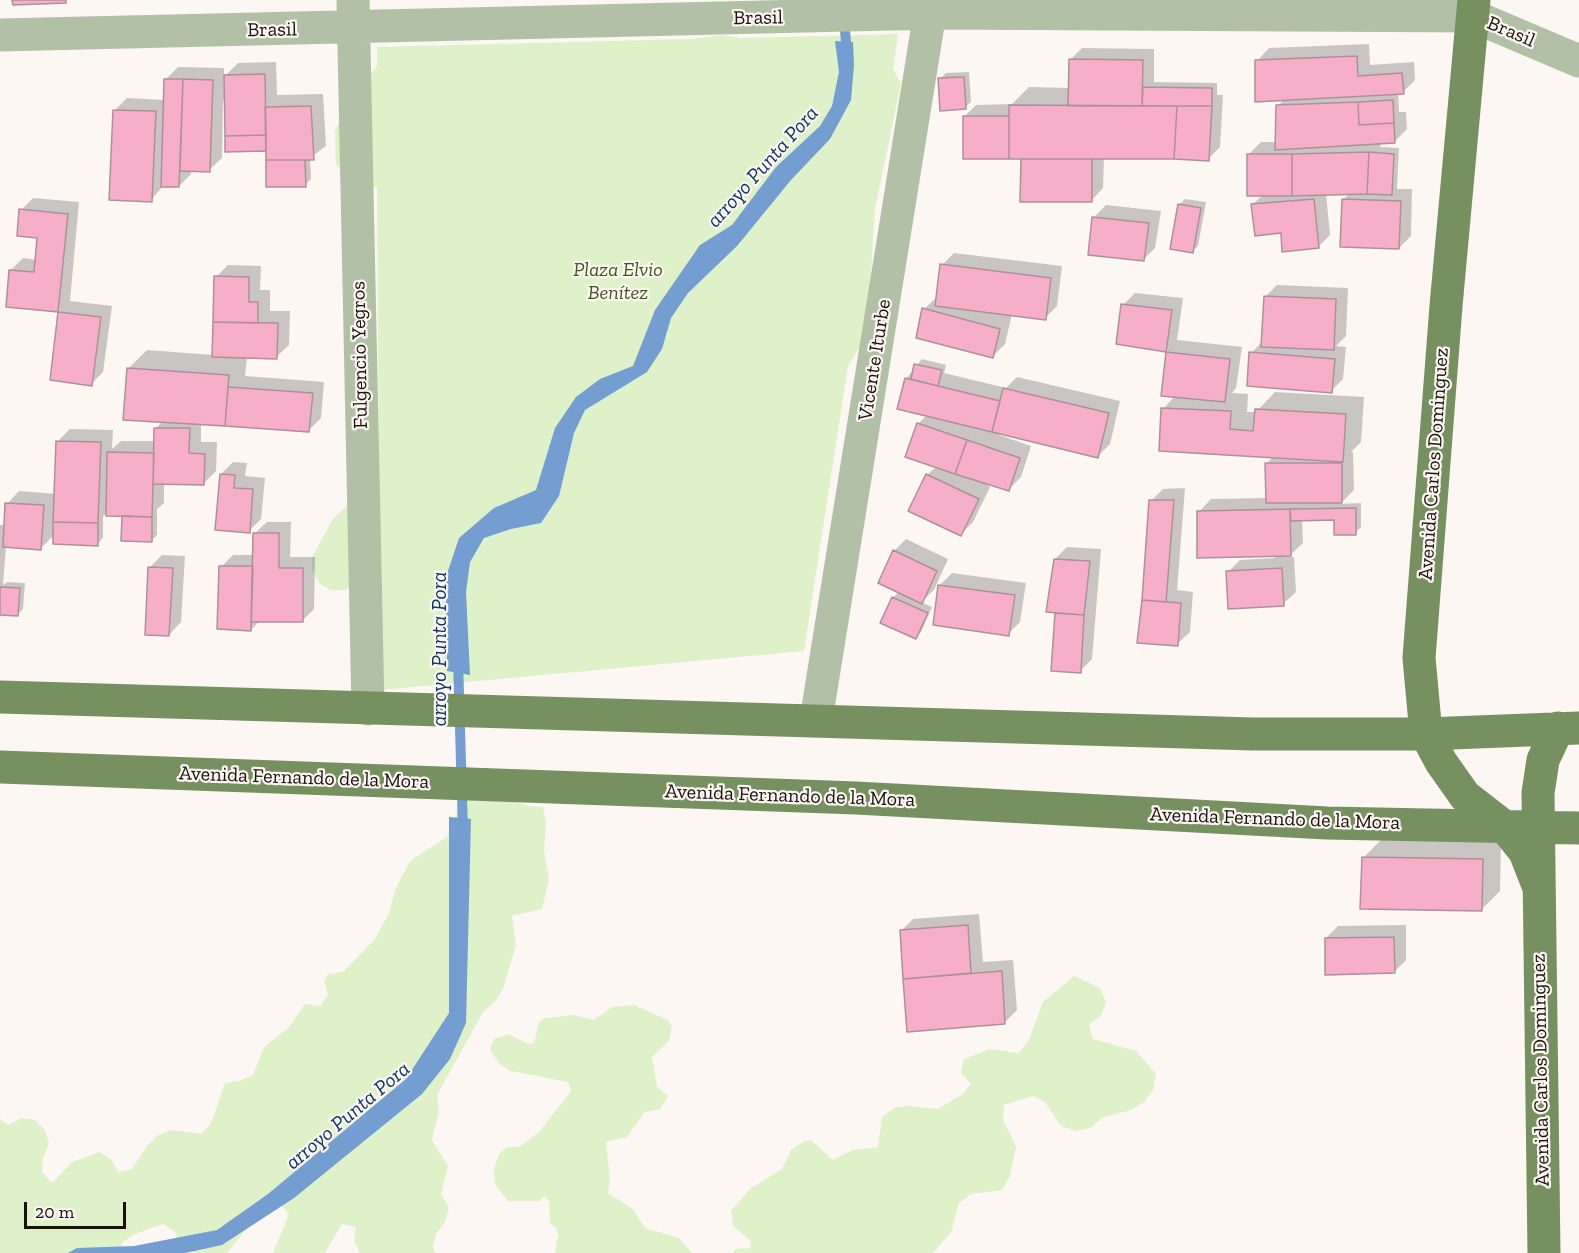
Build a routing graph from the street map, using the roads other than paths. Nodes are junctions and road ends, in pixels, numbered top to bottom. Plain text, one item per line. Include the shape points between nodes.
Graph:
1 (932, 7) edge
2 (1474, 8) edge
3 (353, 14) edge
4 (0, 35) edge
5 (1579, 61) edge
6 (0, 697) edge
7 (368, 710) junction
8 (816, 720) junction
9 (1568, 728) edge
10 (1426, 734) junction
11 (0, 766) edge
12 (1505, 827) junction
13 (1538, 828) junction
14 (1579, 828) edge
15 (1539, 888) junction
16 (1544, 1253) edge

1 - 2 street, Brasil
1 - 3 street, Brasil via 845,16
1 - 8 street, Vicente Iturbe
2 - 5 street, Brasil
2 - 10 main road, Avenida Carlos Dominguez via 1419,658
3 - 4 street, Brasil
3 - 7 street, Fulgencio Yegros
6 - 7 main road
7 - 8 main road
8 - 10 main road via 1253,734
9 - 10 main road
9 - 13 main road, Avenida Carlos Dominguez via 1543,760
10 - 12 main road, Avenida Carlos Dominguez via 1465,796
11 - 12 main road, Avenida Fernando de la Mora
12 - 13 main road, Avenida Fernando de la Mora
12 - 15 main road, Avenida Carlos Dominguez via 1525,852
13 - 14 main road, Avenida Fernando de la Mora
13 - 15 main road, Avenida Carlos Dominguez
15 - 16 main road, Avenida Carlos Dominguez

